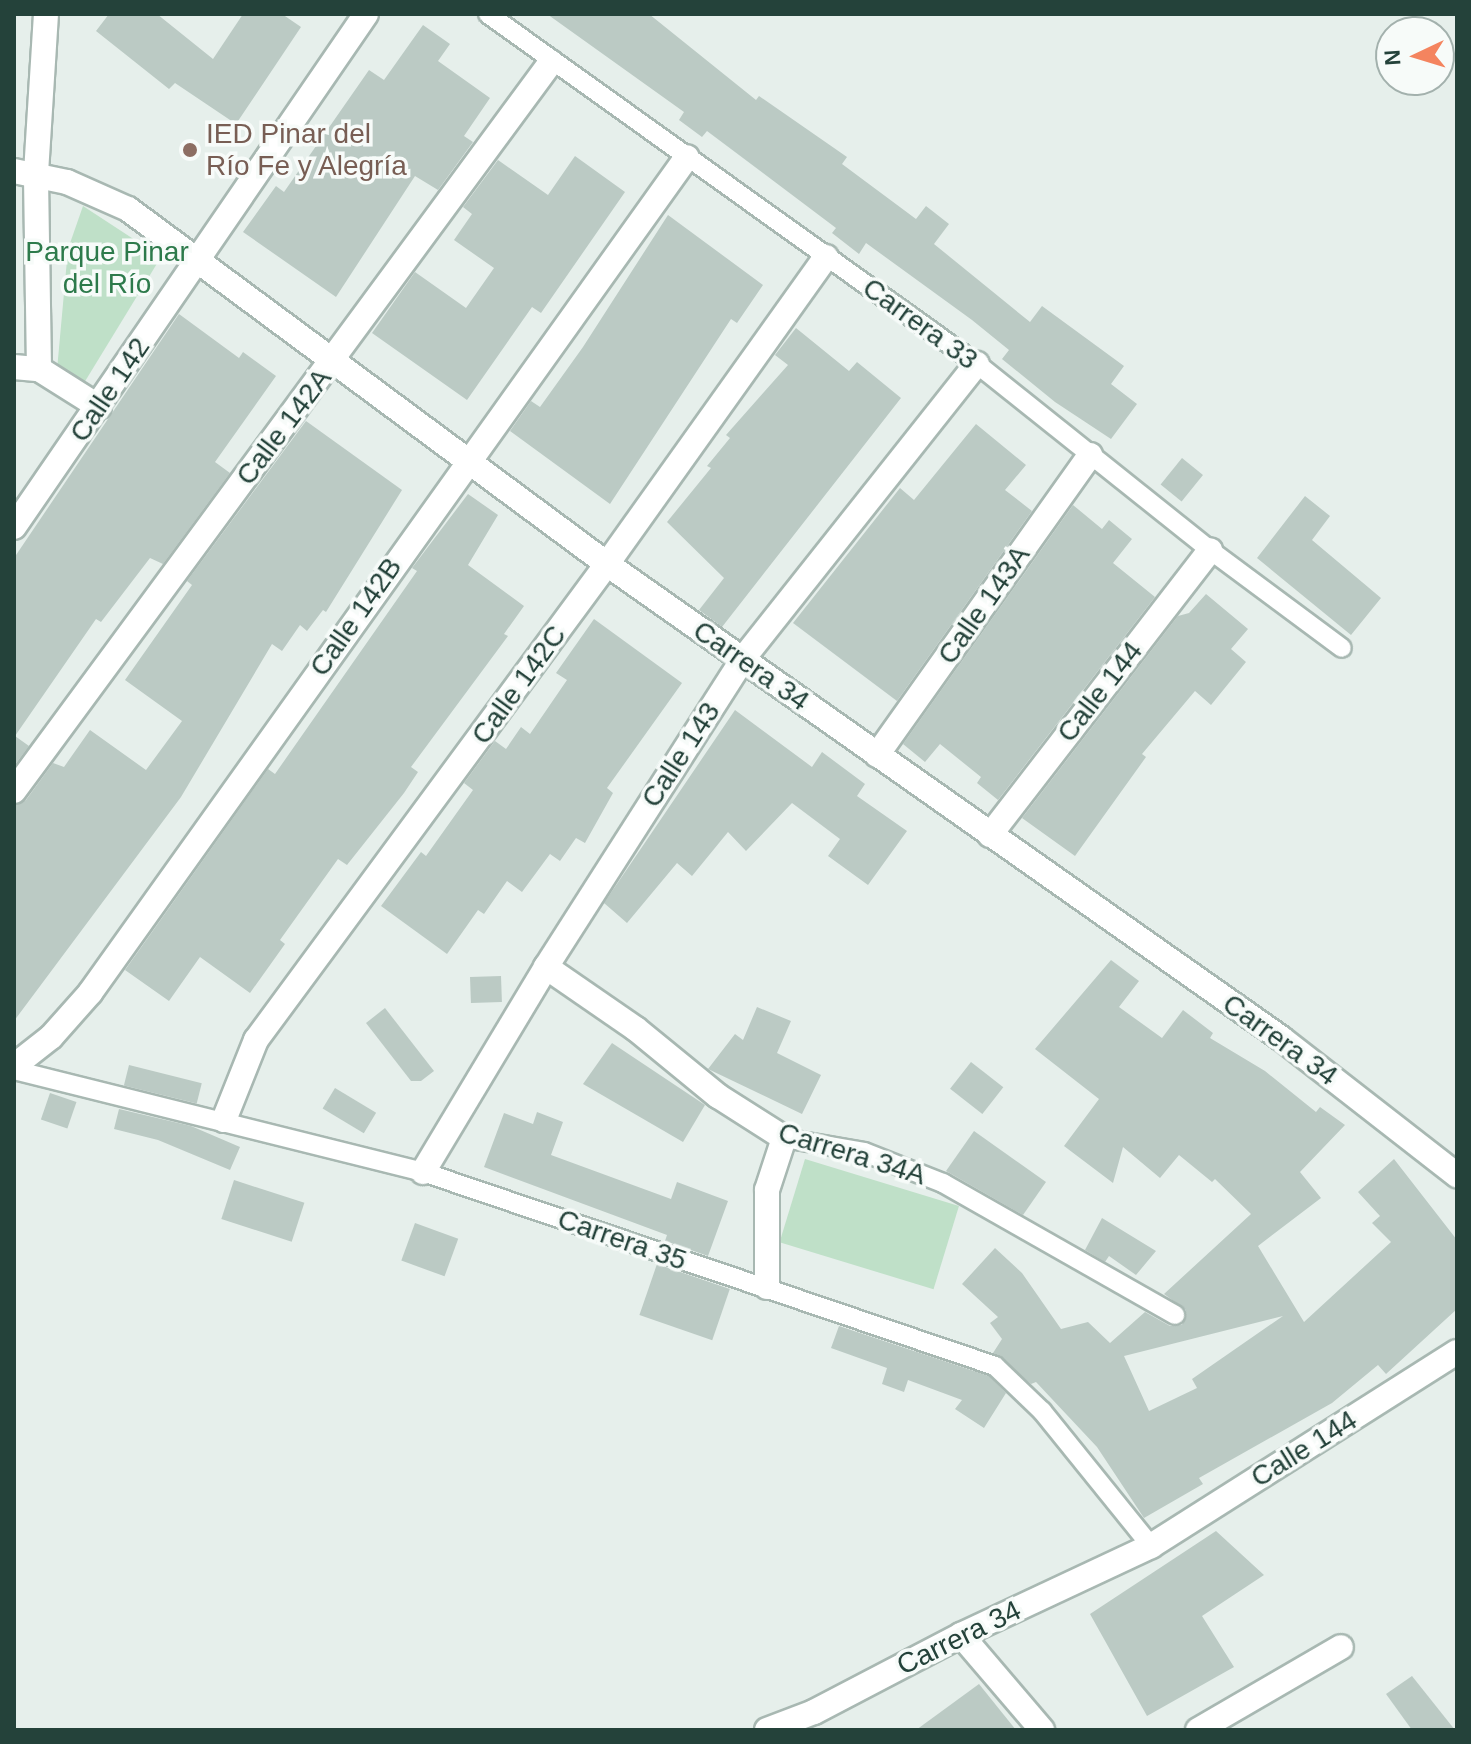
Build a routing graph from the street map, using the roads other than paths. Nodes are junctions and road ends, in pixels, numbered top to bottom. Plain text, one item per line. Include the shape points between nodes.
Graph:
1 (46, 14) edge
2 (366, 14) edge
3 (488, 14) edge
4 (551, 62) junction
5 (687, 157) junction
6 (25, 172) edge
7 (826, 257) junction
8 (198, 259) junction
9 (332, 361) junction
10 (977, 364) junction
11 (14, 367) edge
12 (39, 369) junction
13 (99, 407) junction
14 (1090, 455) junction
15 (467, 461) junction
16 (14, 527) edge
17 (1210, 550) junction
18 (607, 564) junction
19 (1342, 648) dead end
20 (742, 660) junction
21 (877, 755) junction
22 (14, 791) edge
23 (990, 835) junction
24 (546, 967) junction
25 (14, 1068) edge
26 (224, 1120) junction
27 (784, 1138) junction
28 (423, 1172) junction
29 (1457, 1175) edge
30 (767, 1287) junction
31 (1175, 1315) dead end
32 (1457, 1352) edge
33 (1151, 1546) junction
34 (961, 1635) junction
35 (1341, 1647) dead end
36 (767, 1730) edge
37 (1042, 1730) edge
38 (1198, 1730) edge

1 - 6 street
2 - 8 street, Calle 142
3 - 4 lane, Carrera 33
4 - 5 lane, Carrera 33
4 - 9 street, Calle 142A
5 - 7 lane, Carrera 33
5 - 15 street, Calle 142B
6 - 8 street, Carrera 34 via 128,209
6 - 12 street
7 - 10 lane, Carrera 33
7 - 18 street, Calle 142C
8 - 9 street, Carrera 34
8 - 13 street, Calle 142
9 - 15 street, Carrera 34
9 - 22 street, Calle 142A
10 - 14 lane, Carrera 33
10 - 20 street, Calle 143
11 - 12 street
12 - 13 street
13 - 16 street, Calle 142
14 - 17 lane, Carrera 33
14 - 21 street, Calle 143A
15 - 18 street, Carrera 34
15 - 25 street, Calle 142B via 90,993
17 - 19 lane, Carrera 33
17 - 23 street, Calle 144
18 - 20 street, Carrera 34
18 - 26 street, Calle 142C via 256,1040
20 - 21 street, Carrera 34
20 - 24 street, Calle 143
21 - 23 street, Carrera 34
23 - 29 street, Carrera 34 via 1282,1039
24 - 27 street, Carrera 34A via 636,1029 718,1096
24 - 28 street, Calle 143
25 - 26 lane, Carrera 35
26 - 28 lane, Carrera 35
27 - 30 street via 767,1190
27 - 31 lane, Carrera 34A via 864,1152 943,1183
28 - 30 lane, Carrera 35
30 - 33 lane, Carrera 35 via 995,1366 1042,1411
32 - 33 street, Calle 144
33 - 34 street, Carrera 34
34 - 36 street, Carrera 34 via 814,1712
34 - 37 street
35 - 38 street

